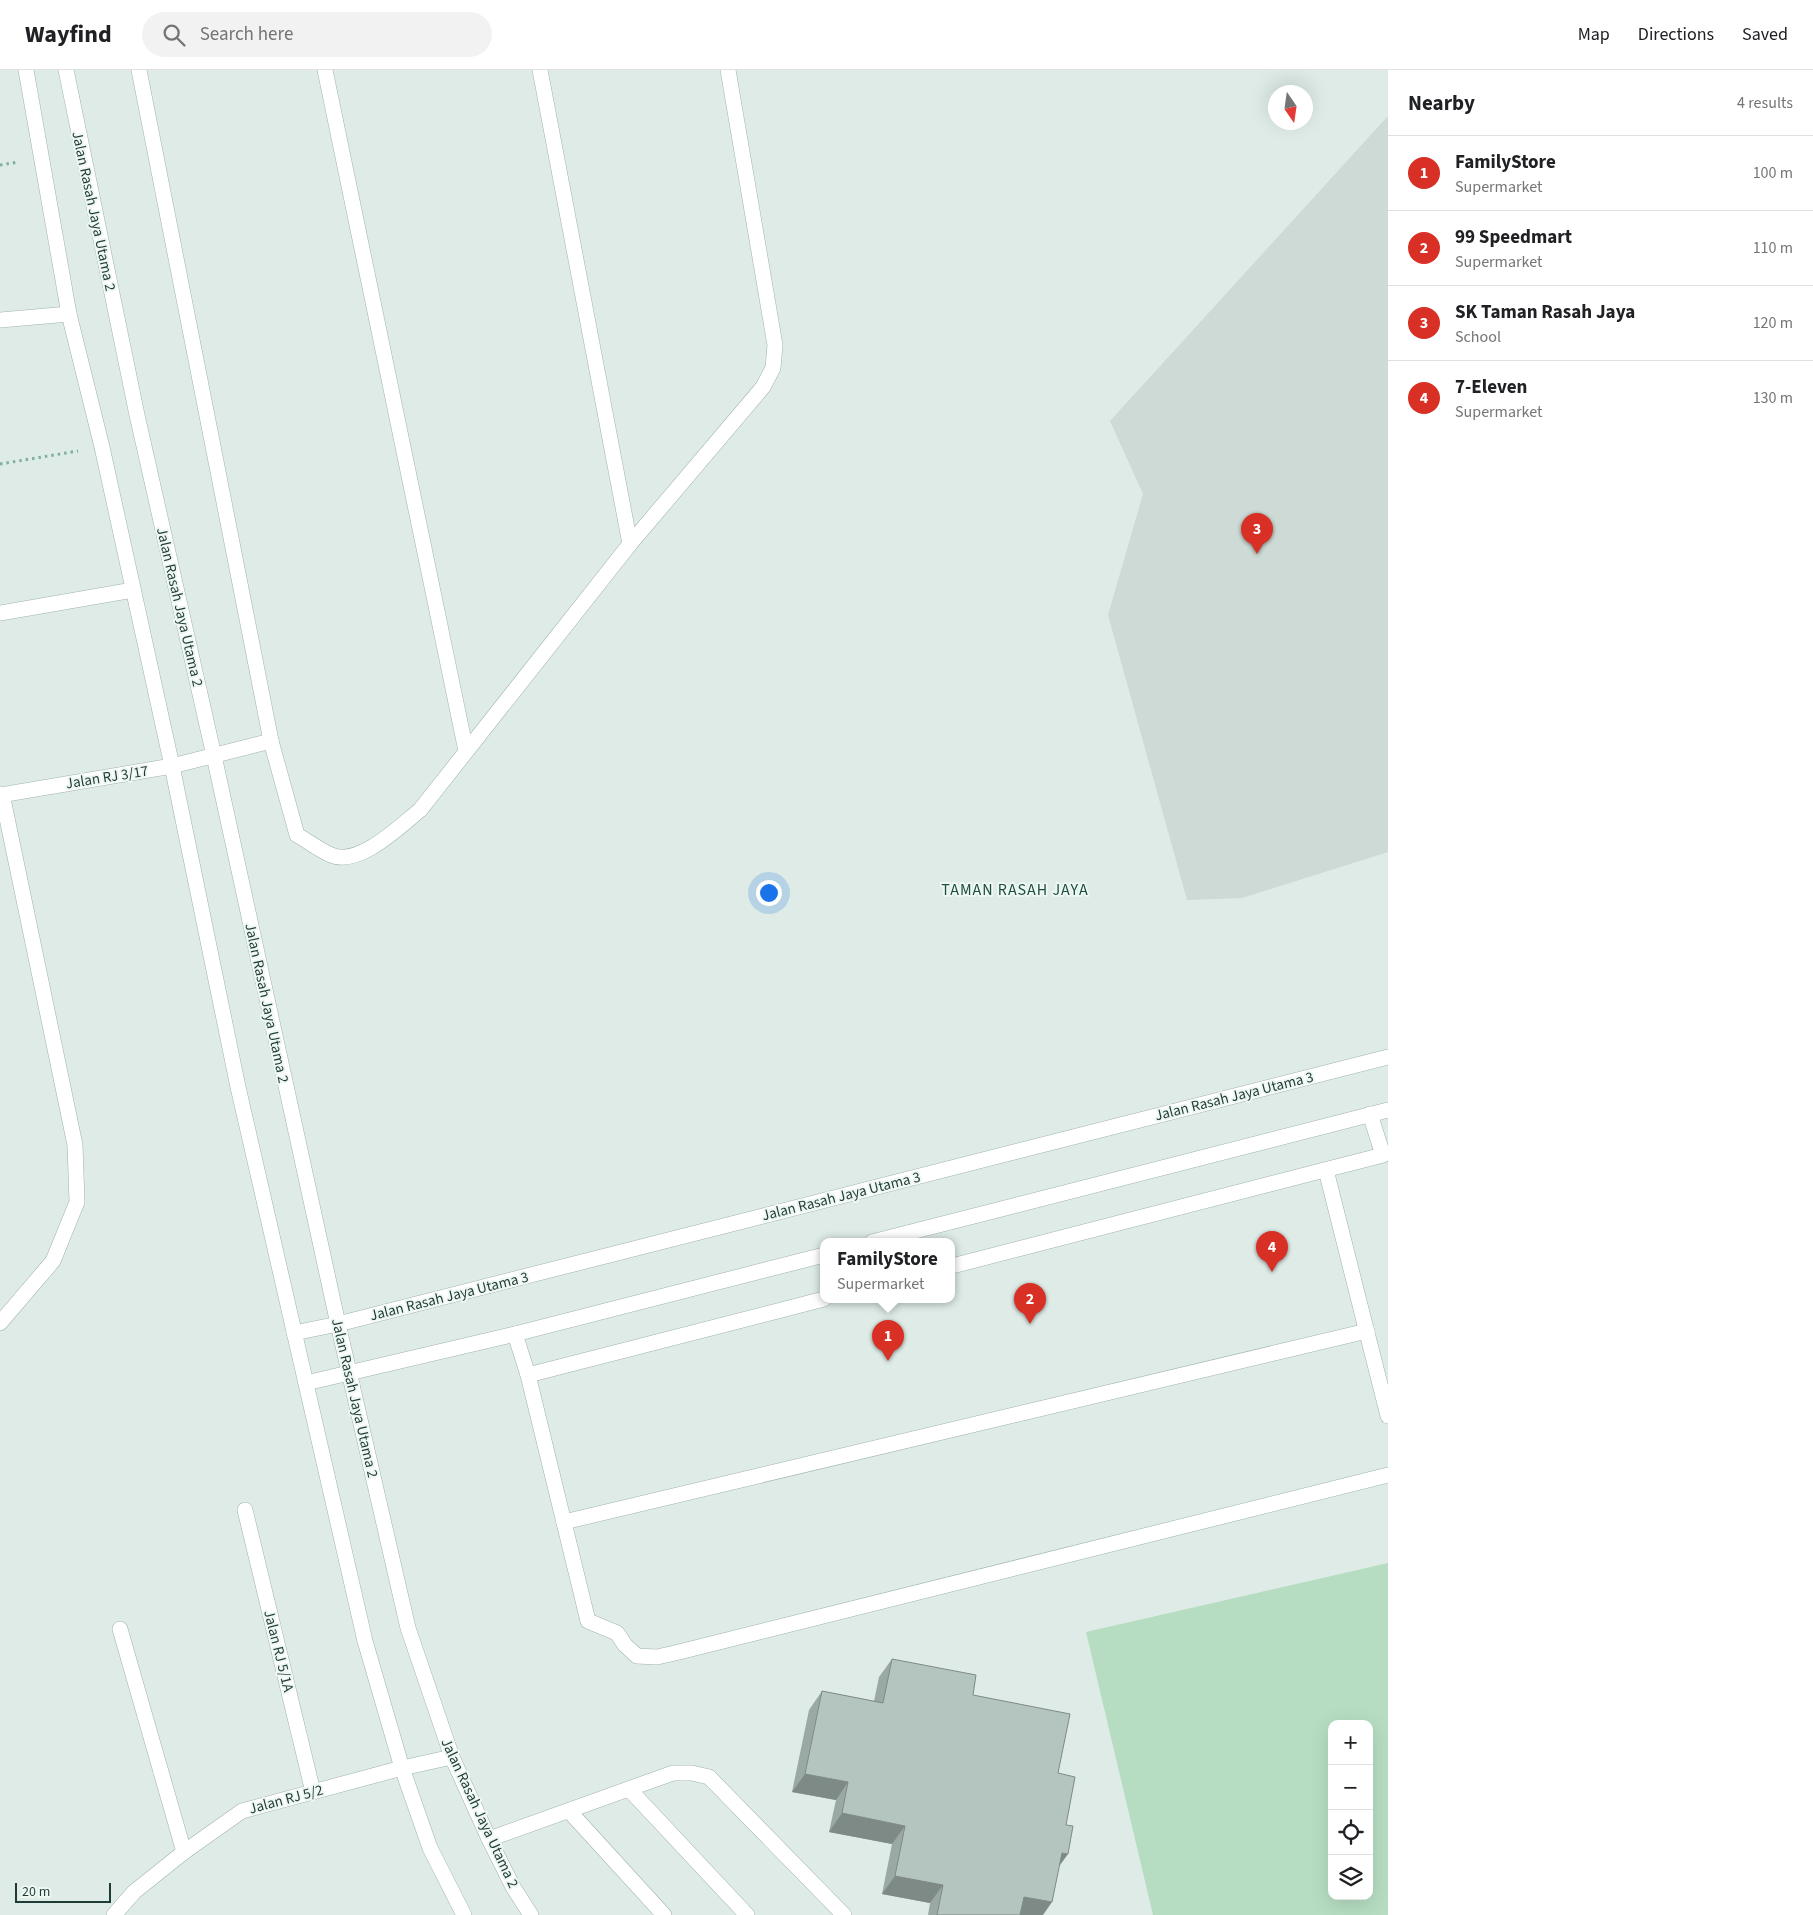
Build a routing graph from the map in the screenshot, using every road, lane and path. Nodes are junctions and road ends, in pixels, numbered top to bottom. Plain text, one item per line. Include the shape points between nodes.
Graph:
1 (26, 70) edge
2 (66, 70) edge
3 (139, 70) edge
4 (325, 70) edge
5 (540, 70) edge
6 (728, 70) edge
7 (70, 314) junction
8 (0, 320) edge
9 (102, 447) junction
10 (0, 464) edge
11 (630, 544) junction
12 (133, 590) junction
13 (0, 613) edge
14 (271, 741) junction
15 (466, 751) junction
16 (214, 756) junction
17 (172, 766) junction
18 (1, 794) edge
19 (1388, 1057) edge
20 (1388, 1110) edge
21 (1370, 1114) junction
22 (1326, 1170) junction
23 (888, 1238) edge
24 (820, 1256) edge
25 (955, 1265) edge
26 (820, 1299) edge
27 (0, 1323) edge
28 (338, 1324) junction
29 (1367, 1331) junction
30 (294, 1333) junction
31 (515, 1334) junction
32 (350, 1373) junction
33 (528, 1374) junction
34 (306, 1383) junction
35 (1388, 1416) edge
36 (1388, 1476) edge
37 (245, 1510) dead end
38 (564, 1522) junction
39 (120, 1629) dead end
40 (452, 1757) junction
41 (402, 1768) junction
42 (630, 1789) junction
43 (313, 1792) junction
44 (569, 1811) junction
45 (489, 1839) junction
46 (184, 1852) junction
47 (460, 1914) edge
48 (114, 1915) edge
49 (531, 1915) edge
50 (664, 1915) edge
51 (747, 1915) edge
52 (844, 1915) edge

1 - 7 street
2 - 16 street, Jalan Rasah Jaya Utama 2 via 137,415
3 - 14 street
4 - 15 street
5 - 11 street
6 - 11 street via 775,345 772,368 763,387
7 - 8 street
7 - 9 street
9 - 10 path
9 - 12 street
11 - 15 street
12 - 13 street
12 - 17 street
14 - 15 street via 298,835 332,856 348,857 377,845 420,810
14 - 16 street, Jalan RJ 3/17
16 - 17 street, Jalan RJ 3/17
16 - 28 street, Jalan Rasah Jaya Utama 2
17 - 18 street, Jalan RJ 3/17
17 - 30 street via 238,1087
18 - 27 street via 75,1145 76,1202 53,1261
19 - 28 street, Jalan Rasah Jaya Utama 3
20 - 21 street
21 - 22 street via 1383,1155
21 - 23 street
22 - 25 street
22 - 29 street
24 - 31 street
26 - 33 street
28 - 30 street, Jalan Rasah Jaya Utama 3
28 - 32 street, Jalan Rasah Jaya Utama 2
29 - 35 street
29 - 38 street
30 - 34 street
31 - 32 street
31 - 33 street
32 - 34 street
32 - 40 street, Jalan Rasah Jaya Utama 2 via 408,1628
33 - 38 street
34 - 41 street via 365,1641
36 - 38 street via 657,1657 637,1656 617,1633 588,1621
37 - 43 street, Jalan RJ 5/1A
39 - 46 street
40 - 41 street, Jalan RJ 5/2
40 - 45 street, Jalan Rasah Jaya Utama 2
41 - 43 street, Jalan RJ 5/2
41 - 47 street via 430,1848
42 - 44 street
42 - 51 street
42 - 52 street via 673,1773 692,1772 709,1777
43 - 46 street, Jalan RJ 5/2 via 242,1811
44 - 45 street
44 - 50 street
45 - 49 street, Jalan Rasah Jaya Utama 2
46 - 48 street, Jalan RJ 5/2 via 134,1892

